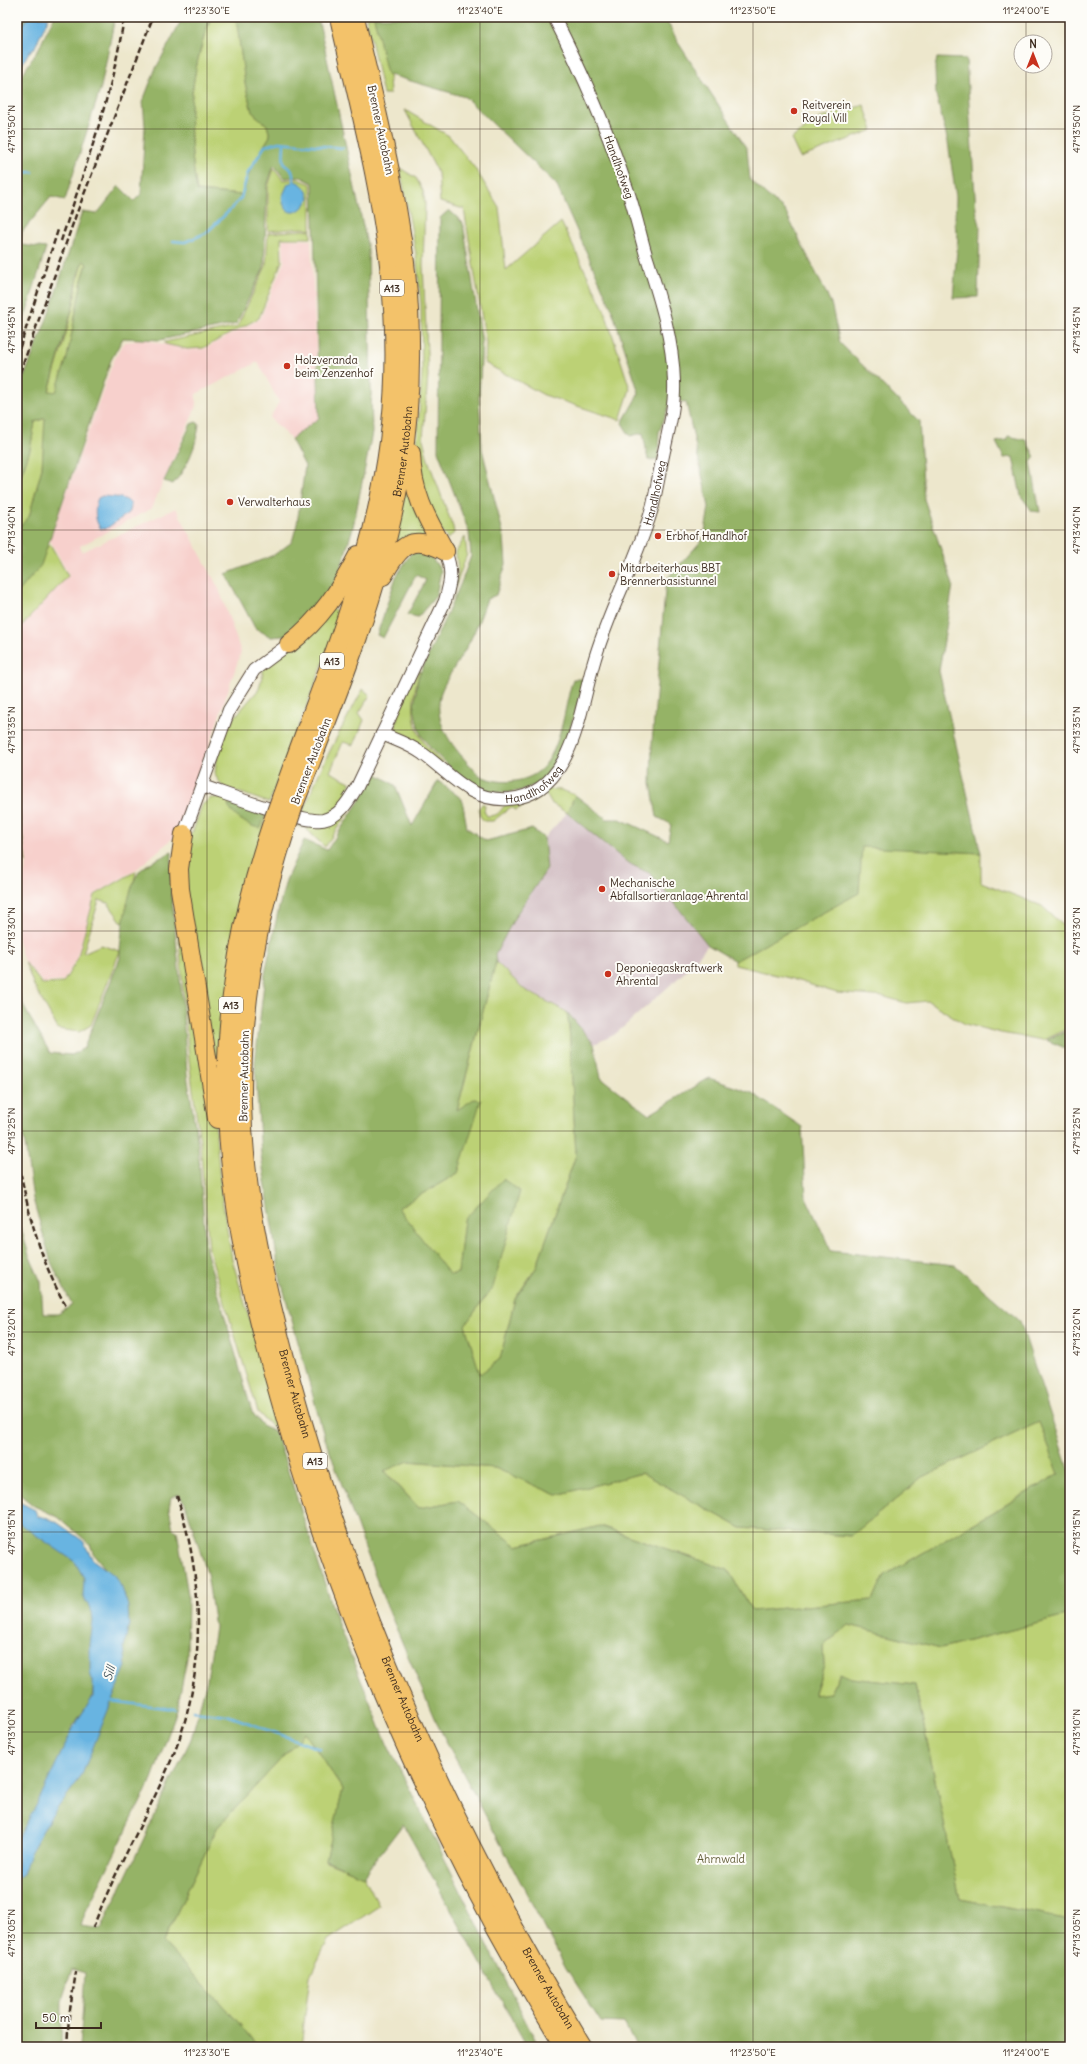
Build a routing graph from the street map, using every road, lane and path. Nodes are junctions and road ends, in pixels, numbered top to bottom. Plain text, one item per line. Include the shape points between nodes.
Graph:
1 (339, 17) edge
2 (355, 17) edge
3 (554, 17) edge
4 (376, 146) junction
5 (409, 388) junction
6 (375, 521) junction
7 (445, 551) junction
8 (371, 597) junction
9 (289, 644) joint
10 (382, 734) junction
11 (202, 786) junction
12 (288, 800) junction
13 (279, 826) junction
14 (184, 834) joint
15 (234, 1192) junction
16 (565, 2047) edge
17 (583, 2047) edge

1 - 4 highway, Brenner Autobahn / A13
2 - 4 highway, Brenner Autobahn / A13
3 - 10 street, Handlhofweg via 586,83 626,183 666,324 673,362 674,388 655,495 642,536 600,643 570,746 562,764 545,784 535,792 515,798 479,796 462,787 421,752
4 - 5 highway, Brenner Autobahn / A13 via 392,180 407,285 410,331
4 - 6 highway, Brenner Autobahn / A13 via 373,172 390,273 394,337 388,445
5 - 7 highway via 411,466 414,483 424,512
5 - 8 highway, Brenner Autobahn / A13 via 398,484 390,527
6 - 9 highway via 345,581 334,597 316,620
6 - 12 highway, Brenner Autobahn / A13 via 346,622
7 - 8 highway via 424,542 406,545 390,563
7 - 10 street via 451,565 451,581 445,600
8 - 12 highway, Brenner Autobahn / A13
9 - 11 street via 254,670 225,719
10 - 11 street via 348,803 337,814 323,820 303,819
11 - 14 street
12 - 13 highway, Brenner Autobahn / A13, bridge
13 - 15 highway, Brenner Autobahn / A13 via 257,870 245,919 231,998 226,1098
13 - 17 highway, Brenner Autobahn / A13 via 271,878 256,942 245,1025 242,1079 245,1156 252,1210 278,1334 335,1523 417,1732 495,1893
14 - 15 highway via 179,869 181,901 222,1147
15 - 16 highway, Brenner Autobahn / A13 via 242,1245 273,1375 302,1474 353,1619 414,1762 453,1845 511,1956

